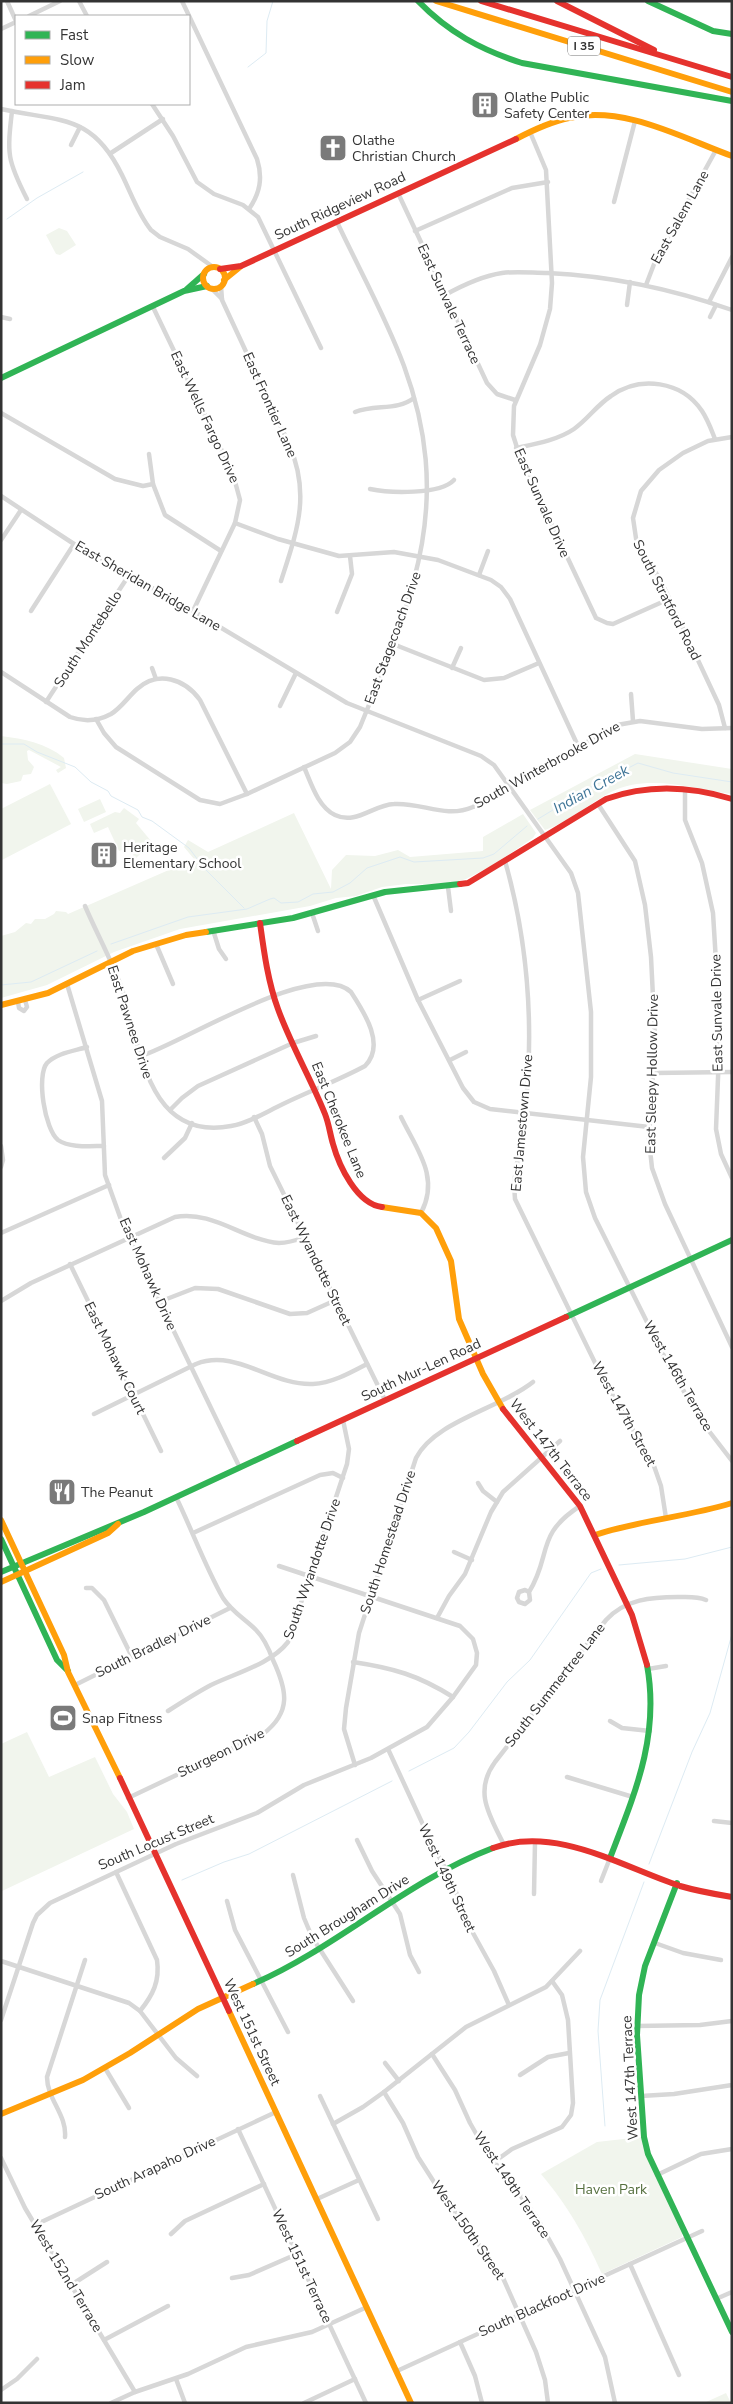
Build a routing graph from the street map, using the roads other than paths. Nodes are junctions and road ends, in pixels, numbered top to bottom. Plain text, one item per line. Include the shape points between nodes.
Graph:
1 (7, 1) edge
2 (60, 1) edge
3 (79, 1) edge
4 (182, 1) edge
5 (418, 1) edge
6 (436, 1) edge
7 (482, 1) edge
8 (557, 1) edge
9 (648, 1) edge
10 (31, 15) edge
11 (86, 15) edge
12 (189, 15) edge
13 (190, 18) edge
14 (15, 20) edge
15 (15, 22) edge
16 (1, 29) edge
17 (732, 34) edge
18 (675, 60) junction
19 (732, 77) edge
20 (732, 92) edge
21 (732, 100) edge
22 (153, 105) edge
23 (1, 108) edge
24 (12, 111) junction
25 (163, 119) junction
26 (635, 121) junction
27 (80, 127) junction
28 (530, 132) junction
29 (71, 145) dead end
30 (716, 150) junction
31 (111, 153) junction
32 (732, 156) edge
33 (548, 182) junction
34 (398, 193) junction
35 (27, 199) dead end
36 (614, 202) dead end
37 (249, 210) junction
38 (337, 222) junction
39 (415, 230) junction
40 (275, 250) junction
41 (732, 257) edge
42 (202, 260) junction
43 (241, 266) junction
44 (217, 268) junction
45 (552, 273) junction
46 (204, 274) junction
47 (630, 282) junction
48 (223, 283) junction
49 (646, 285) junction
50 (209, 287) junction
51 (184, 291) junction
52 (445, 295) junction
53 (222, 300) junction
54 (709, 302) junction
55 (626, 305) dead end
56 (716, 305) junction
57 (153, 307) junction
58 (732, 310) edge
59 (1, 317) edge
60 (710, 317) dead end
61 (10, 319) dead end
62 (321, 348) dead end
63 (1, 378) edge
64 (414, 398) junction
65 (516, 400) junction
66 (356, 412) dead end
67 (1, 413) edge
68 (732, 437) edge
69 (715, 439) junction
70 (516, 448) junction
71 (149, 454) dead end
72 (454, 480) dead end
73 (153, 484) junction
74 (370, 489) dead end
75 (427, 490) junction
76 (1, 496) edge
77 (21, 510) junction
78 (235, 523) junction
79 (1, 540) edge
80 (293, 543) junction
81 (74, 544) junction
82 (221, 551) junction
83 (488, 551) dead end
84 (350, 556) junction
85 (421, 556) junction
86 (479, 574) junction
87 (130, 575) junction
88 (281, 581) dead end
89 (669, 599) junction
90 (193, 610) junction
91 (31, 611) dead end
92 (337, 612) dead end
93 (393, 644) junction
94 (461, 648) dead end
95 (539, 663) junction
96 (152, 668) dead end
97 (452, 668) junction
98 (1, 672) edge
99 (296, 673) junction
100 (156, 679) junction
101 (631, 694) dead end
102 (46, 702) junction
103 (280, 706) dead end
104 (366, 712) junction
105 (96, 719) junction
106 (633, 722) junction
107 (725, 728) junction
108 (732, 728) edge
109 (578, 746) junction
110 (304, 767) junction
111 (508, 786) junction
112 (685, 790) junction
113 (247, 794) junction
114 (732, 799) edge
115 (598, 804) junction
116 (543, 836) junction
117 (504, 861) junction
118 (448, 887) junction
119 (373, 895) junction
120 (86, 906) dead end
121 (451, 911) dead end
122 (312, 913) junction
123 (260, 923) junction
124 (213, 930) junction
125 (318, 931) dead end
126 (156, 944) junction
127 (226, 959) dead end
128 (110, 962) junction
129 (460, 981) dead end
130 (67, 984) junction
131 (173, 984) dead end
132 (274, 997) junction
133 (418, 1000) junction
134 (1, 1005) edge
135 (316, 1036) dead end
136 (293, 1043) junction
137 (87, 1047) junction
138 (466, 1052) dead end
139 (141, 1056) junction
140 (450, 1060) junction
141 (719, 1071) junction
142 (732, 1072) edge
143 (654, 1073) junction
144 (314, 1090) junction
145 (170, 1110) junction
146 (525, 1113) junction
147 (254, 1117) junction
148 (401, 1117) dead end
149 (588, 1120) junction
150 (192, 1123) junction
151 (649, 1127) junction
152 (1, 1146) edge
153 (104, 1146) junction
154 (164, 1158) dead end
155 (1, 1167) edge
156 (732, 1178) edge
157 (109, 1185) junction
158 (421, 1213) junction
159 (1, 1233) edge
160 (305, 1237) junction
161 (128, 1238) junction
162 (732, 1240) edge
163 (690, 1259) junction
164 (70, 1264) junction
165 (630, 1287) junction
166 (1, 1300) edge
167 (336, 1300) junction
168 (159, 1302) junction
169 (571, 1314) junction
170 (732, 1347) edge
171 (476, 1358) junction
172 (367, 1364) junction
173 (190, 1366) junction
174 (533, 1382) dead end
175 (133, 1394) junction
176 (385, 1400) junction
177 (499, 1404) junction
178 (94, 1414) dead end
179 (343, 1420) junction
180 (560, 1441) dead end
181 (161, 1451) dead end
182 (542, 1457) junction
183 (732, 1461) edge
184 (240, 1468) junction
185 (343, 1478) junction
186 (478, 1483) dead end
187 (176, 1497) junction
188 (497, 1502) junction
189 (732, 1502) edge
190 (580, 1506) junction
191 (666, 1518) junction
192 (1, 1520) edge
193 (121, 1522) junction
194 (193, 1533) junction
195 (595, 1535) junction
196 (1, 1539) edge
197 (454, 1552) dead end
198 (472, 1560) junction
199 (22, 1563) junction
200 (14, 1566) junction
201 (278, 1566) dead end
202 (25, 1571) junction
203 (1, 1572) edge
204 (18, 1575) junction
205 (311, 1576) junction
206 (1, 1582) edge
207 (86, 1588) dead end
208 (529, 1592) dead end
209 (370, 1596) junction
210 (706, 1600) dead end
211 (628, 1604) junction
212 (230, 1608) junction
213 (437, 1618) junction
214 (272, 1656) junction
215 (132, 1658) junction
216 (353, 1662) junction
217 (666, 1666) dead end
218 (648, 1669) junction
219 (68, 1672) junction
220 (75, 1685) junction
221 (453, 1697) junction
222 (168, 1711) dead end
223 (610, 1721) dead end
224 (650, 1731) junction
225 (388, 1749) junction
226 (354, 1765) junction
227 (567, 1777) dead end
228 (633, 1796) junction
229 (128, 1798) junction
230 (714, 1821) dead end
231 (732, 1823) edge
232 (357, 1840) dead end
233 (535, 1842) junction
234 (504, 1846) junction
235 (154, 1854) junction
236 (610, 1858) junction
237 (446, 1869) junction
238 (116, 1872) junction
239 (293, 1875) dead end
240 (600, 1881) dead end
241 (677, 1883) junction
242 (534, 1894) dead end
243 (732, 1897) edge
244 (227, 1901) dead end
245 (393, 1903) junction
246 (655, 1943) junction
247 (320, 1950) junction
248 (580, 1951) dead end
249 (1, 1960) edge
250 (85, 1960) dead end
251 (721, 1960) dead end
252 (19, 1966) junction
253 (419, 1972) dead end
254 (261, 1980) junction
255 (552, 1981) junction
256 (76, 1985) junction
257 (222, 1998) junction
258 (353, 2001) dead end
259 (509, 2005) junction
260 (140, 2011) junction
261 (1, 2020) edge
262 (732, 2021) edge
263 (637, 2026) junction
264 (288, 2032) dead end
265 (158, 2034) junction
266 (569, 2053) junction
267 (432, 2054) junction
268 (385, 2063) dead end
269 (105, 2068) junction
270 (520, 2075) dead end
271 (197, 2076) dead end
272 (399, 2081) junction
273 (732, 2085) edge
274 (384, 2092) junction
275 (52, 2094) junction
276 (320, 2096) dead end
277 (641, 2096) junction
278 (129, 2108) dead end
279 (276, 2112) junction
280 (1, 2114) edge
281 (333, 2124) junction
282 (238, 2129) junction
283 (65, 2137) dead end
284 (732, 2149) edge
285 (1, 2158) edge
286 (494, 2162) junction
287 (658, 2175) junction
288 (359, 2180) junction
289 (264, 2184) junction
290 (317, 2199) junction
291 (378, 2220) dead end
292 (35, 2225) junction
293 (702, 2231) dead end
294 (172, 2234) dead end
295 (688, 2238) junction
296 (296, 2254) junction
297 (107, 2262) dead end
298 (630, 2264) junction
299 (232, 2278) dead end
300 (71, 2285) junction
301 (574, 2290) junction
302 (732, 2292) edge
303 (716, 2299) junction
304 (168, 2306) dead end
305 (367, 2307) junction
306 (518, 2315) junction
307 (329, 2324) junction
308 (732, 2332) edge
309 (104, 2340) junction
310 (460, 2342) junction
311 (37, 2359) dead end
312 (397, 2371) junction
313 (679, 2375) dead end
314 (176, 2379) junction
315 (355, 2379) junction
316 (1, 2390) edge
317 (136, 2392) junction
318 (111, 2403) edge
319 (185, 2403) edge
320 (304, 2403) edge
321 (366, 2403) edge
322 (411, 2403) edge
323 (482, 2403) edge
324 (548, 2403) edge
325 (615, 2403) edge

1 - 14 street
2 - 10 street
3 - 11 street
4 - 12 street
5 - 21 main road via 452,32 492,54 539,68
6 - 20 main road, I 35
7 - 18 main road, I 35
8 - 18 main road
9 - 17 main road via 713,31
13 - 37 street via 257,159 261,176 259,189
15 - 16 street
18 - 19 main road, I 35
22 - 25 street
23 - 24 street
24 - 27 street via 64,120
24 - 35 street via 10,162
25 - 31 street
25 - 37 street via 196,182
26 - 28 main road, South Ridgeview Road via 588,114 560,118
26 - 30 main road, South Ridgeview Road
26 - 36 street
27 - 29 street
27 - 31 street via 99,139
28 - 33 street, East Sunvale Drive via 544,160
28 - 34 main road, South Ridgeview Road
30 - 32 main road, South Ridgeview Road
30 - 49 street, East Salem Lane via 656,259
31 - 42 street via 150,230 188,249
33 - 39 street via 512,188
33 - 45 street, East Sunvale Drive
34 - 38 main road, South Ridgeview Road
34 - 39 street, East Sunvale Terrace
37 - 40 street via 258,217
38 - 40 main road, South Ridgeview Road
38 - 64 street, East Stagecoach Drive via 400,357
39 - 52 street, East Sunvale Terrace
40 - 43 main road, South Ridgeview Road
40 - 62 street
41 - 54 street
42 - 44 street
42 - 46 street
43 - 44 main road
43 - 48 main road
44 - 46 main road
44 - 48 main road via 224,275
45 - 47 street
45 - 52 street via 491,275
45 - 65 street, East Sunvale Drive via 546,327
46 - 50 main road via 203,280
46 - 51 main road
47 - 49 street
47 - 55 street
48 - 50 main road
48 - 53 street
49 - 54 street
50 - 51 main road
50 - 53 street
51 - 57 main road
52 - 65 street, East Sunvale Terrace via 486,384 497,394
53 - 80 street, East Frontier Lane via 298,468 301,512
54 - 56 street
56 - 58 street
56 - 60 street
57 - 63 main road
57 - 78 street, East Wells Fargo Drive via 237,483 240,500
59 - 61 street
64 - 66 street via 396,407 369,407
64 - 75 street, East Stagecoach Drive via 423,438
65 - 70 street, East Sunvale Drive via 512,424
67 - 73 street via 115,479 143,486
68 - 69 street, South Stratford Road
69 - 70 street via 696,403 668,386 648,383 619,390 565,434
69 - 89 street, South Stratford Road via 659,470 644,486 634,508 633,528 637,545
70 - 89 street, East Sunvale Drive via 596,618 613,624
71 - 73 street
72 - 75 street via 441,489
73 - 82 street via 165,515
74 - 75 street
75 - 85 street, East Stagecoach Drive
76 - 77 street, East Sheridan Bridge Lane
77 - 79 street
77 - 81 street, East Sheridan Bridge Lane
78 - 80 street
78 - 82 street, East Wells Fargo Drive
80 - 84 street via 328,554
80 - 88 street, East Frontier Lane
81 - 87 street, East Sheridan Bridge Lane
81 - 91 street
82 - 90 street, East Wells Fargo Drive
83 - 86 street
84 - 85 street via 394,552
84 - 92 street via 352,574
85 - 86 street
85 - 93 street, East Stagecoach Drive
86 - 95 street via 504,591
87 - 90 street, East Sheridan Bridge Lane
87 - 102 street, South Montebello
89 - 107 street, South Stratford Road via 721,711
90 - 99 street, East Sheridan Bridge Lane
93 - 97 street
93 - 104 street, East Stagecoach Drive
94 - 97 street
95 - 97 street via 504,678 490,680
95 - 109 street
96 - 100 street
98 - 102 street
99 - 103 street
99 - 104 street, East Sheridan Bridge Lane
100 - 105 street via 138,688 112,713
100 - 113 street via 170,679 192,689
101 - 106 street
102 - 105 street via 70,717
104 - 110 street, East Stagecoach Drive via 356,735 346,745
104 - 111 street, East Sheridan Bridge Lane via 481,756 494,766
105 - 113 street, East Stagecoach Drive via 116,747 200,800 220,804
106 - 107 street, South Winterbrooke Drive
106 - 109 street, South Winterbrooke Drive via 611,727
107 - 108 street, South Winterbrooke Drive
109 - 111 street, South Winterbrooke Drive
110 - 111 street, South Winterbrooke Drive via 324,807 344,818 357,817 392,804 458,812
110 - 113 street, East Stagecoach Drive
111 - 116 street, East Sheridan Bridge Lane
112 - 114 main road
112 - 115 main road via 632,790
112 - 141 street, East Sunvale Drive via 685,820 702,863 713,913 719,1000
115 - 116 main road
115 - 143 street, East Sleepy Hollow Drive via 630,850 639,877 651,957
116 - 117 main road
116 - 149 street, East Sheridan Bridge Lane via 571,873 578,893 591,1012
117 - 118 main road via 468,882
117 - 146 street, East Jamestown Drive via 516,899 526,984 529,1046
118 - 119 main road via 408,888
118 - 121 street
119 - 122 main road
119 - 133 street
120 - 128 street, East Pawnee Drive
122 - 123 main road
122 - 125 street
123 - 124 main road
123 - 132 main road, East Cherokee Lane
124 - 126 main road
124 - 127 street
126 - 128 main road
126 - 131 street
128 - 130 main road
128 - 139 street, East Pawnee Drive via 122,989
129 - 133 street
130 - 134 main road via 25,1000
130 - 137 street, East Mohawk Drive
132 - 136 main road, East Cherokee Lane
132 - 139 street via 236,1011
132 - 144 street via 313,986 340,985 351,992 374,1037 374,1054 365,1066
133 - 140 street
135 - 136 street
136 - 144 main road, East Cherokee Lane
136 - 145 street via 198,1086
137 - 153 street, East Mohawk Drive via 102,1102
137 - 153 street via 61,1055 48,1062 42,1071 48,1125 54,1136 64,1143
138 - 140 street
139 - 145 street, East Pawnee Drive via 154,1092
140 - 146 street via 474,1102 490,1109
141 - 142 street
141 - 143 street
141 - 156 street, East Sunvale Drive via 716,1129 721,1154
143 - 151 street, East Sleepy Hollow Drive
144 - 147 street
144 - 158 main road, East Cherokee Lane via 338,1156 360,1196 377,1208
145 - 150 street, East Pawnee Drive
146 - 149 street
146 - 169 street, East Jamestown Drive via 514,1184 515,1200
147 - 150 street via 224,1127
147 - 160 street, East Wyandotte Street via 270,1166
148 - 158 street via 429,1178 430,1190
149 - 151 street
149 - 165 street, East Sheridan Bridge Lane via 583,1157 586,1192 595,1218
150 - 154 street via 185,1138
151 - 163 street, East Sleepy Hollow Drive via 649,1152 657,1184
152 - 155 street
153 - 157 street, East Mohawk Drive via 104,1167
157 - 159 street
157 - 161 street, East Mohawk Drive
158 - 171 main road via 436,1228 448,1253 459,1319
160 - 161 street via 274,1242 188,1215 170,1219
160 - 167 street, East Wyandotte Street
161 - 164 street
161 - 168 street, East Mohawk Drive
162 - 163 main road, South Mur-Len Road
163 - 165 main road, South Mur-Len Road
163 - 170 street, East Sleepy Hollow Drive
164 - 166 street
164 - 175 street, East Mohawk Court
165 - 169 main road, South Mur-Len Road
165 - 183 street, West 146th Terrace via 688,1400
167 - 168 street via 307,1313 290,1314 218,1290 201,1288 186,1290
167 - 172 street, East Wyandotte Street
168 - 173 street, East Mohawk Drive
169 - 171 main road, South Mur-Len Road
169 - 191 street, West 147th Street via 617,1404 654,1466
171 - 176 main road, South Mur-Len Road
171 - 177 main road, West 147th Terrace
172 - 173 street via 333,1380 312,1384 290,1382 224,1360 209,1360
172 - 176 street, East Wyandotte Street
173 - 175 street
173 - 184 street, East Mohawk Drive
174 - 177 street, South Homestead Drive
175 - 178 street
175 - 181 street, East Mohawk Court
176 - 179 main road, South Mur-Len Road
177 - 182 main road, West 147th Terrace
177 - 209 street, South Homestead Drive via 438,1432 420,1450
179 - 184 main road, South Mur-Len Road
179 - 185 street, South Wyandotte Drive via 349,1449
180 - 182 street
182 - 188 street via 511,1484
182 - 190 main road, West 147th Terrace
184 - 187 main road, South Mur-Len Road
185 - 194 street via 333,1473 320,1475
185 - 205 street, South Wyandotte Drive
186 - 188 street
187 - 193 main road, South Mur-Len Road
187 - 194 street
188 - 198 street
189 - 191 main road via 704,1512
190 - 195 main road, West 147th Terrace
190 - 208 street via 554,1528
191 - 195 main road via 625,1524
192 - 199 main road, West 151st Street
193 - 199 main road, South Mur-Len Road
193 - 202 main road, South Mur-Len Road via 108,1532
194 - 212 street
195 - 211 main road, West 147th Terrace
196 - 200 main road, West 151st Street
197 - 198 street
198 - 213 street
199 - 200 main road, South Mur-Len Road
199 - 202 main road, West 151st Street
200 - 203 main road, South Mur-Len Road
200 - 204 main road, West 151st Street
201 - 205 street
202 - 204 main road, South Mur-Len Road
202 - 219 main road, West 151st Street via 64,1655
204 - 206 main road, South Mur-Len Road
204 - 219 main road, West 151st Street via 57,1660
205 - 209 street, South Locust Street
205 - 214 street, South Wyandotte Drive via 288,1642
207 - 215 street via 92,1588 104,1600
209 - 213 street, South Locust Street
209 - 216 street, South Homestead Drive
210 - 211 street, South Summertree Lane via 688,1596 649,1598
211 - 218 main road, West 147th Terrace
211 - 234 street, South Summertree Lane via 606,1620 489,1770 483,1795
212 - 214 street via 256,1630
212 - 215 street, South Bradley Drive
213 - 221 street, South Locust Street via 464,1629 476,1647 476,1666
214 - 222 street, South Wyandotte Drive
214 - 229 street, Sturgeon Drive via 283,1682 285,1697 282,1712 271,1728
215 - 220 street, South Bradley Drive
216 - 221 street via 385,1666 411,1674
216 - 226 street, South Homestead Drive via 344,1730
217 - 218 street
218 - 224 main road, West 147th Terrace via 652,1698
219 - 220 main road, West 151st Street
220 - 229 main road, West 151st Street
221 - 225 street, South Locust Street via 426,1727
223 - 224 street via 622,1728
224 - 228 main road, West 147th Terrace
225 - 226 street, South Locust Street
225 - 237 street, West 149th Street via 430,1842
226 - 235 street, South Locust Street via 304,1785 243,1819
227 - 228 street
228 - 236 main road, West 147th Terrace
229 - 235 main road, West 151st Street
230 - 231 street
232 - 245 street
233 - 234 main road, South Brougham Drive
233 - 236 main road, South Brougham Drive via 565,1844
233 - 242 street
234 - 237 main road, South Brougham Drive via 476,1854
235 - 238 street, South Locust Street
235 - 257 main road, West 151st Street
236 - 240 street
236 - 241 main road, South Brougham Drive
237 - 245 main road, South Brougham Drive
237 - 259 street, West 149th Street
238 - 252 street, South Locust Street via 45,1907 33,1923
238 - 260 street via 157,1960 155,1988
239 - 247 street via 304,1918
241 - 243 main road, South Brougham Drive via 708,1894
241 - 246 main road, West 147th Terrace
244 - 254 street via 235,1930
245 - 247 main road, South Brougham Drive
245 - 253 street
246 - 251 street via 683,1953
246 - 263 main road, West 147th Terrace via 642,1979
247 - 254 main road, South Brougham Drive
247 - 258 street
248 - 255 street
249 - 252 street
250 - 256 street
252 - 256 street
252 - 261 street, South Locust Street
254 - 257 main road, South Brougham Drive
254 - 264 street
255 - 259 street
255 - 266 street via 565,2004
256 - 260 street via 129,2002
256 - 275 street via 47,2077
257 - 265 main road, South Brougham Drive
257 - 279 main road, West 151st Street
259 - 267 street via 466,2027
260 - 265 street
262 - 263 street
263 - 277 main road, West 147th Terrace
265 - 269 main road, South Brougham Drive
265 - 271 street via 176,2058
266 - 270 street via 548,2057
266 - 286 street via 572,2103 567,2122 512,2149
267 - 272 street
267 - 286 street, West 149th Terrace
268 - 272 street
269 - 275 main road, South Brougham Drive
269 - 278 street
272 - 274 street
273 - 277 street
274 - 281 street
274 - 306 street, West 150th Street via 403,2123 418,2158 441,2194 503,2278
275 - 280 main road, South Brougham Drive
275 - 283 street via 66,2126
276 - 281 street
277 - 287 main road, West 147th Terrace via 644,2137
279 - 282 street, South Arapaho Drive
279 - 290 main road, West 151st Street
281 - 288 street
282 - 289 street, West 151st Terrace
282 - 292 street, South Arapaho Drive
284 - 287 street via 701,2154
285 - 292 street, West 152nd Terrace
286 - 301 street, West 149th Terrace via 536,2216
287 - 295 main road, West 147th Terrace
288 - 290 street
288 - 291 street
289 - 294 street via 185,2221
289 - 296 street, West 151st Terrace
290 - 305 main road, West 151st Street
292 - 300 street, West 152nd Terrace
293 - 295 street
295 - 298 street, South Blackfoot Drive
295 - 303 main road, West 147th Terrace
296 - 299 street via 249,2276
296 - 307 street, West 151st Terrace
297 - 300 street
298 - 301 street, South Blackfoot Drive
298 - 313 street
300 - 309 street, West 152nd Terrace
301 - 306 street, South Blackfoot Drive
301 - 325 street, West 149th Terrace via 605,2358
302 - 303 street
303 - 308 main road, West 147th Terrace
304 - 309 street
305 - 307 street
305 - 312 main road, West 151st Street
306 - 310 street, South Blackfoot Drive
306 - 324 street, West 150th Street via 536,2352
307 - 314 street via 296,2336 246,2347
307 - 315 street, West 151st Terrace
309 - 317 street, West 152nd Terrace
310 - 312 street, South Blackfoot Drive
310 - 323 street via 475,2376
311 - 316 street
312 - 322 main road, West 151st Street
314 - 317 street
314 - 319 street
315 - 320 street
315 - 321 street, West 151st Terrace
317 - 318 street

